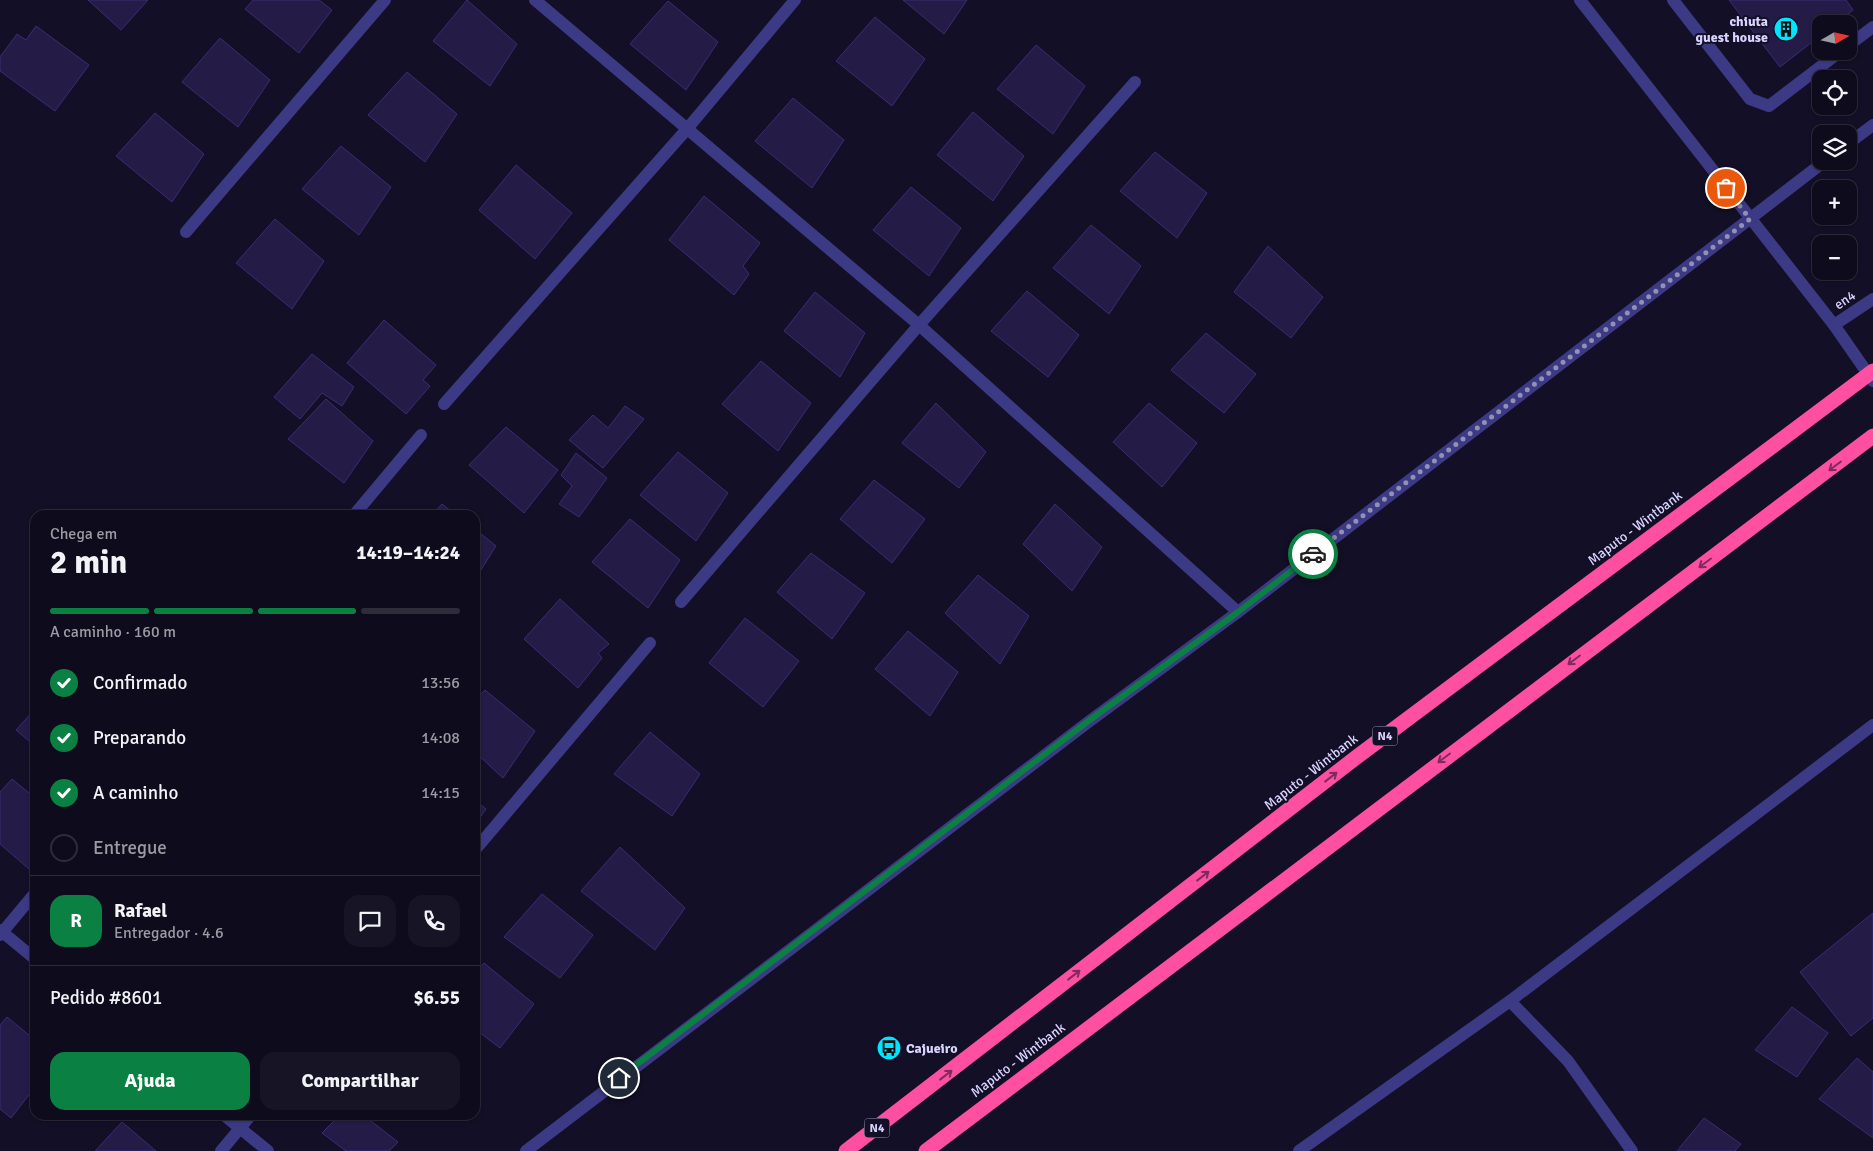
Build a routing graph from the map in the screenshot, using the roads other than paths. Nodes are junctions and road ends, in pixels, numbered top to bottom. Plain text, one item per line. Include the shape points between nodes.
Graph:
1 (385, 0) edge
2 (535, 0) edge
3 (794, 0) edge
4 (1580, 0) edge
5 (1673, 0) edge
6 (1873, 27) edge
7 (1858, 38) edge
8 (1829, 60) edge
9 (1135, 82) dead end
10 (1873, 125) edge
11 (687, 129) junction
12 (1857, 137) edge
13 (1813, 170) edge
14 (1750, 219) junction
15 (186, 232) dead end
16 (1873, 299) edge
17 (919, 325) junction
18 (1834, 325) junction
19 (1871, 376) edge
20 (444, 404) dead end
21 (422, 435) dead end
22 (1873, 436) edge
23 (358, 510) edge
24 (681, 602) dead end
25 (1238, 612) junction
26 (650, 643) dead end
27 (1873, 725) edge
28 (480, 844) edge
29 (30, 899) edge
30 (1, 933) edge
31 (30, 955) edge
32 (1510, 1001) junction
33 (230, 1120) edge
34 (247, 1120) edge
35 (240, 1128) junction
36 (220, 1151) edge
37 (268, 1151) edge
38 (526, 1151) edge
39 (846, 1151) edge
40 (926, 1151) edge
41 (1299, 1151) edge
42 (1632, 1151) edge

1 - 15 street
2 - 11 street
3 - 11 street
4 - 14 street
5 - 8 street via 1750,99 1769,106
6 - 7 street
9 - 17 street
10 - 12 street
11 - 17 street
11 - 20 street
13 - 14 street
14 - 18 street
14 - 25 street
16 - 18 street, en4
17 - 24 street
17 - 25 street
18 - 19 street
39 -> 19 highway, Maputo - Wintbank / N4 via 1358,756
21 - 23 street
22 -> 40 highway, Maputo - Wintbank
25 - 38 street via 1087,722
26 - 28 street
27 - 32 street
29 - 30 street
30 - 31 street
32 - 41 street
32 - 42 street via 1568,1061
33 - 35 street
34 - 35 street
35 - 36 street
35 - 37 street

